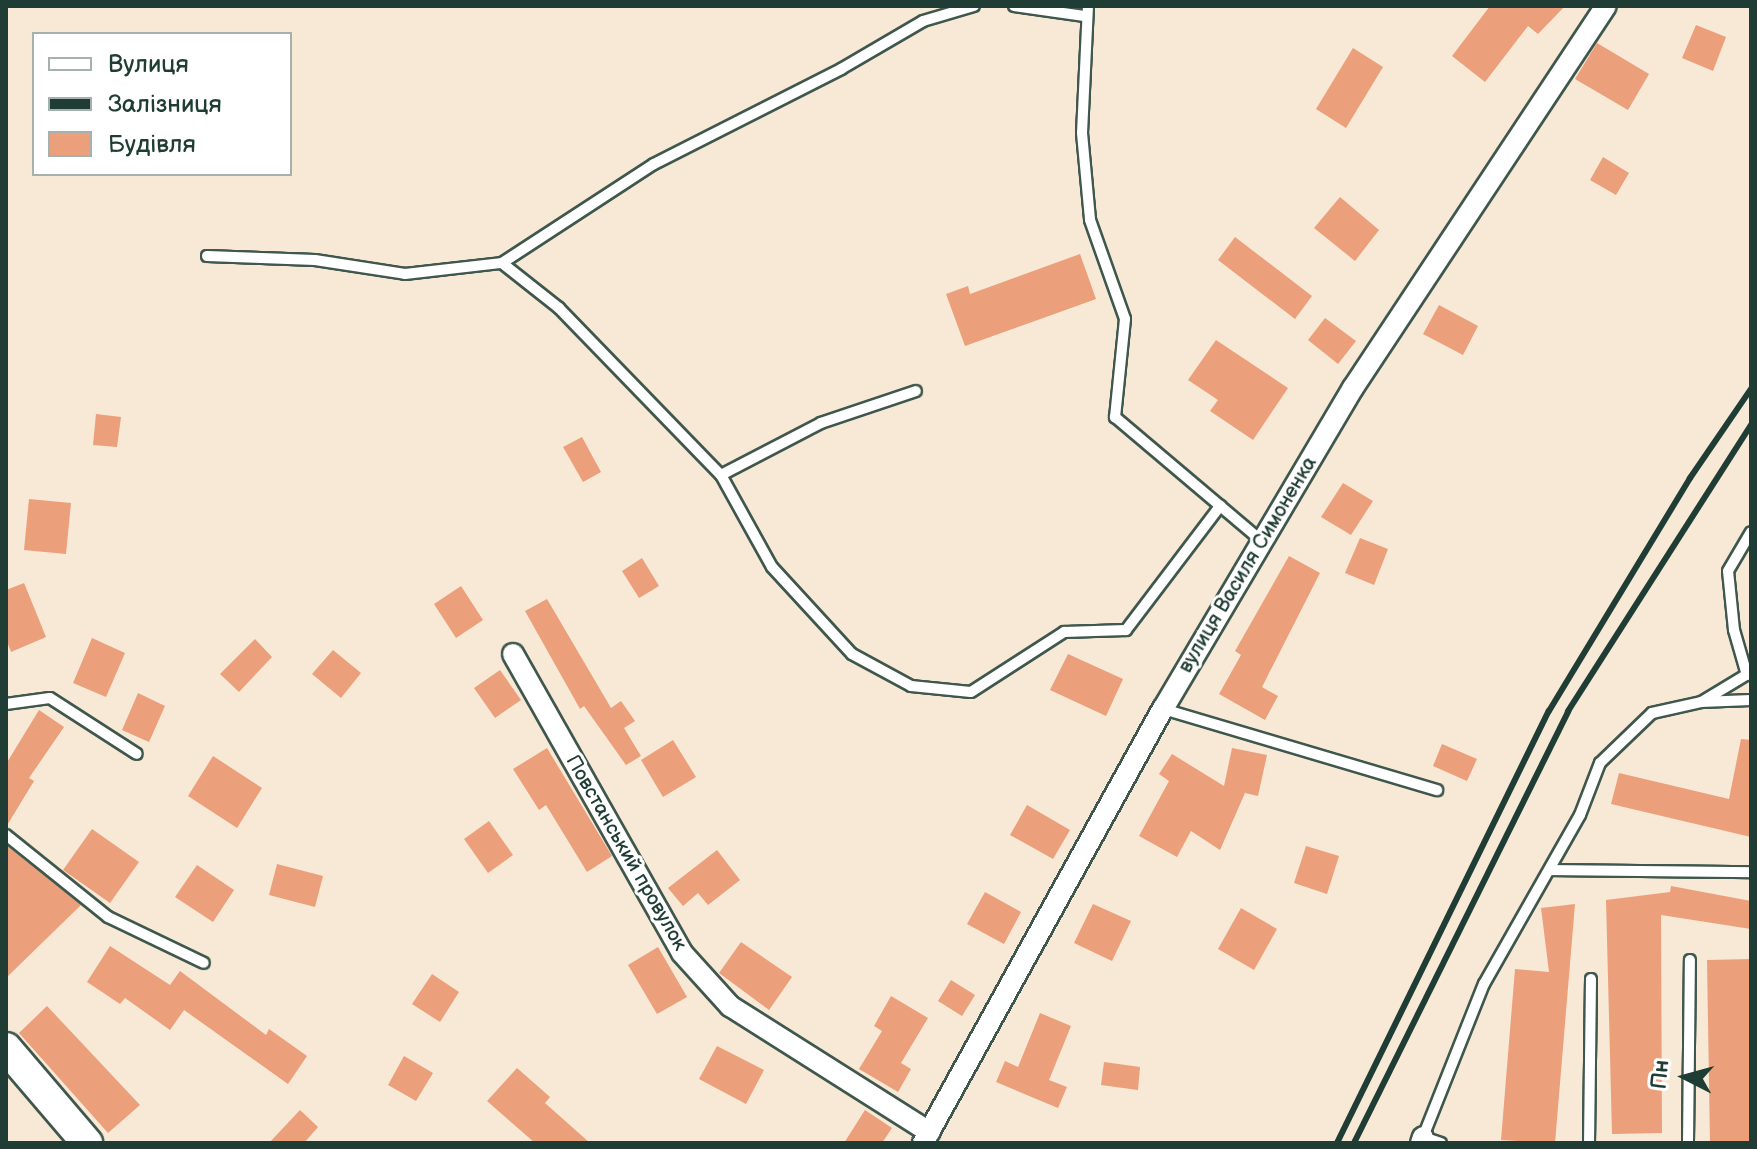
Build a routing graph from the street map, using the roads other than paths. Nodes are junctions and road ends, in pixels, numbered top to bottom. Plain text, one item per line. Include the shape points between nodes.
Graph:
1 (974, 6) edge
2 (1014, 6) edge
3 (1606, 6) edge
4 (1086, 11) edge
5 (207, 256) dead end
6 (502, 263) junction
7 (916, 391) dead end
8 (721, 475) junction
9 (1220, 506) junction
10 (1751, 532) edge
11 (1263, 542) junction
12 (513, 654) dead end
13 (1749, 674) edge
14 (1751, 700) edge
15 (1701, 702) junction
16 (6, 704) edge
17 (1163, 709) junction
18 (137, 754) dead end
19 (1437, 790) dead end
20 (6, 835) edge
21 (1551, 870) junction
22 (1751, 872) edge
23 (1690, 960) dead end
24 (204, 963) dead end
25 (1591, 979) dead end
26 (6, 1048) edge
27 (926, 1137) edge
28 (1428, 1141) edge
29 (87, 1143) edge
30 (1589, 1143) edge
31 (1688, 1143) edge

1 - 6 lane via 923,21 654,164
2 - 4 lane
3 - 11 street, вулиця Василя Симоненка via 1361,375
4 - 9 lane via 1082,133 1090,220 1125,319 1115,417
5 - 6 lane via 315,260 405,274
6 - 8 lane via 559,308
7 - 8 lane via 821,423
8 - 9 lane via 772,567 852,654 911,686 971,692 1064,632 1126,630
9 - 11 lane
10 - 13 lane via 1728,571 1734,630
11 - 17 street, вулиця Василя Симоненка
12 - 27 street, Повстанський провулок via 682,953 730,1006
13 - 15 lane
14 - 15 lane
15 - 21 lane via 1652,713 1600,763
16 - 18 lane via 50,698
17 - 19 lane
17 - 27 street, вулиця Василя Симоненка
20 - 24 lane via 108,917
21 - 22 lane
21 - 28 lane via 1518,918 1484,984
23 - 31 lane
25 - 30 lane
26 - 29 main road

